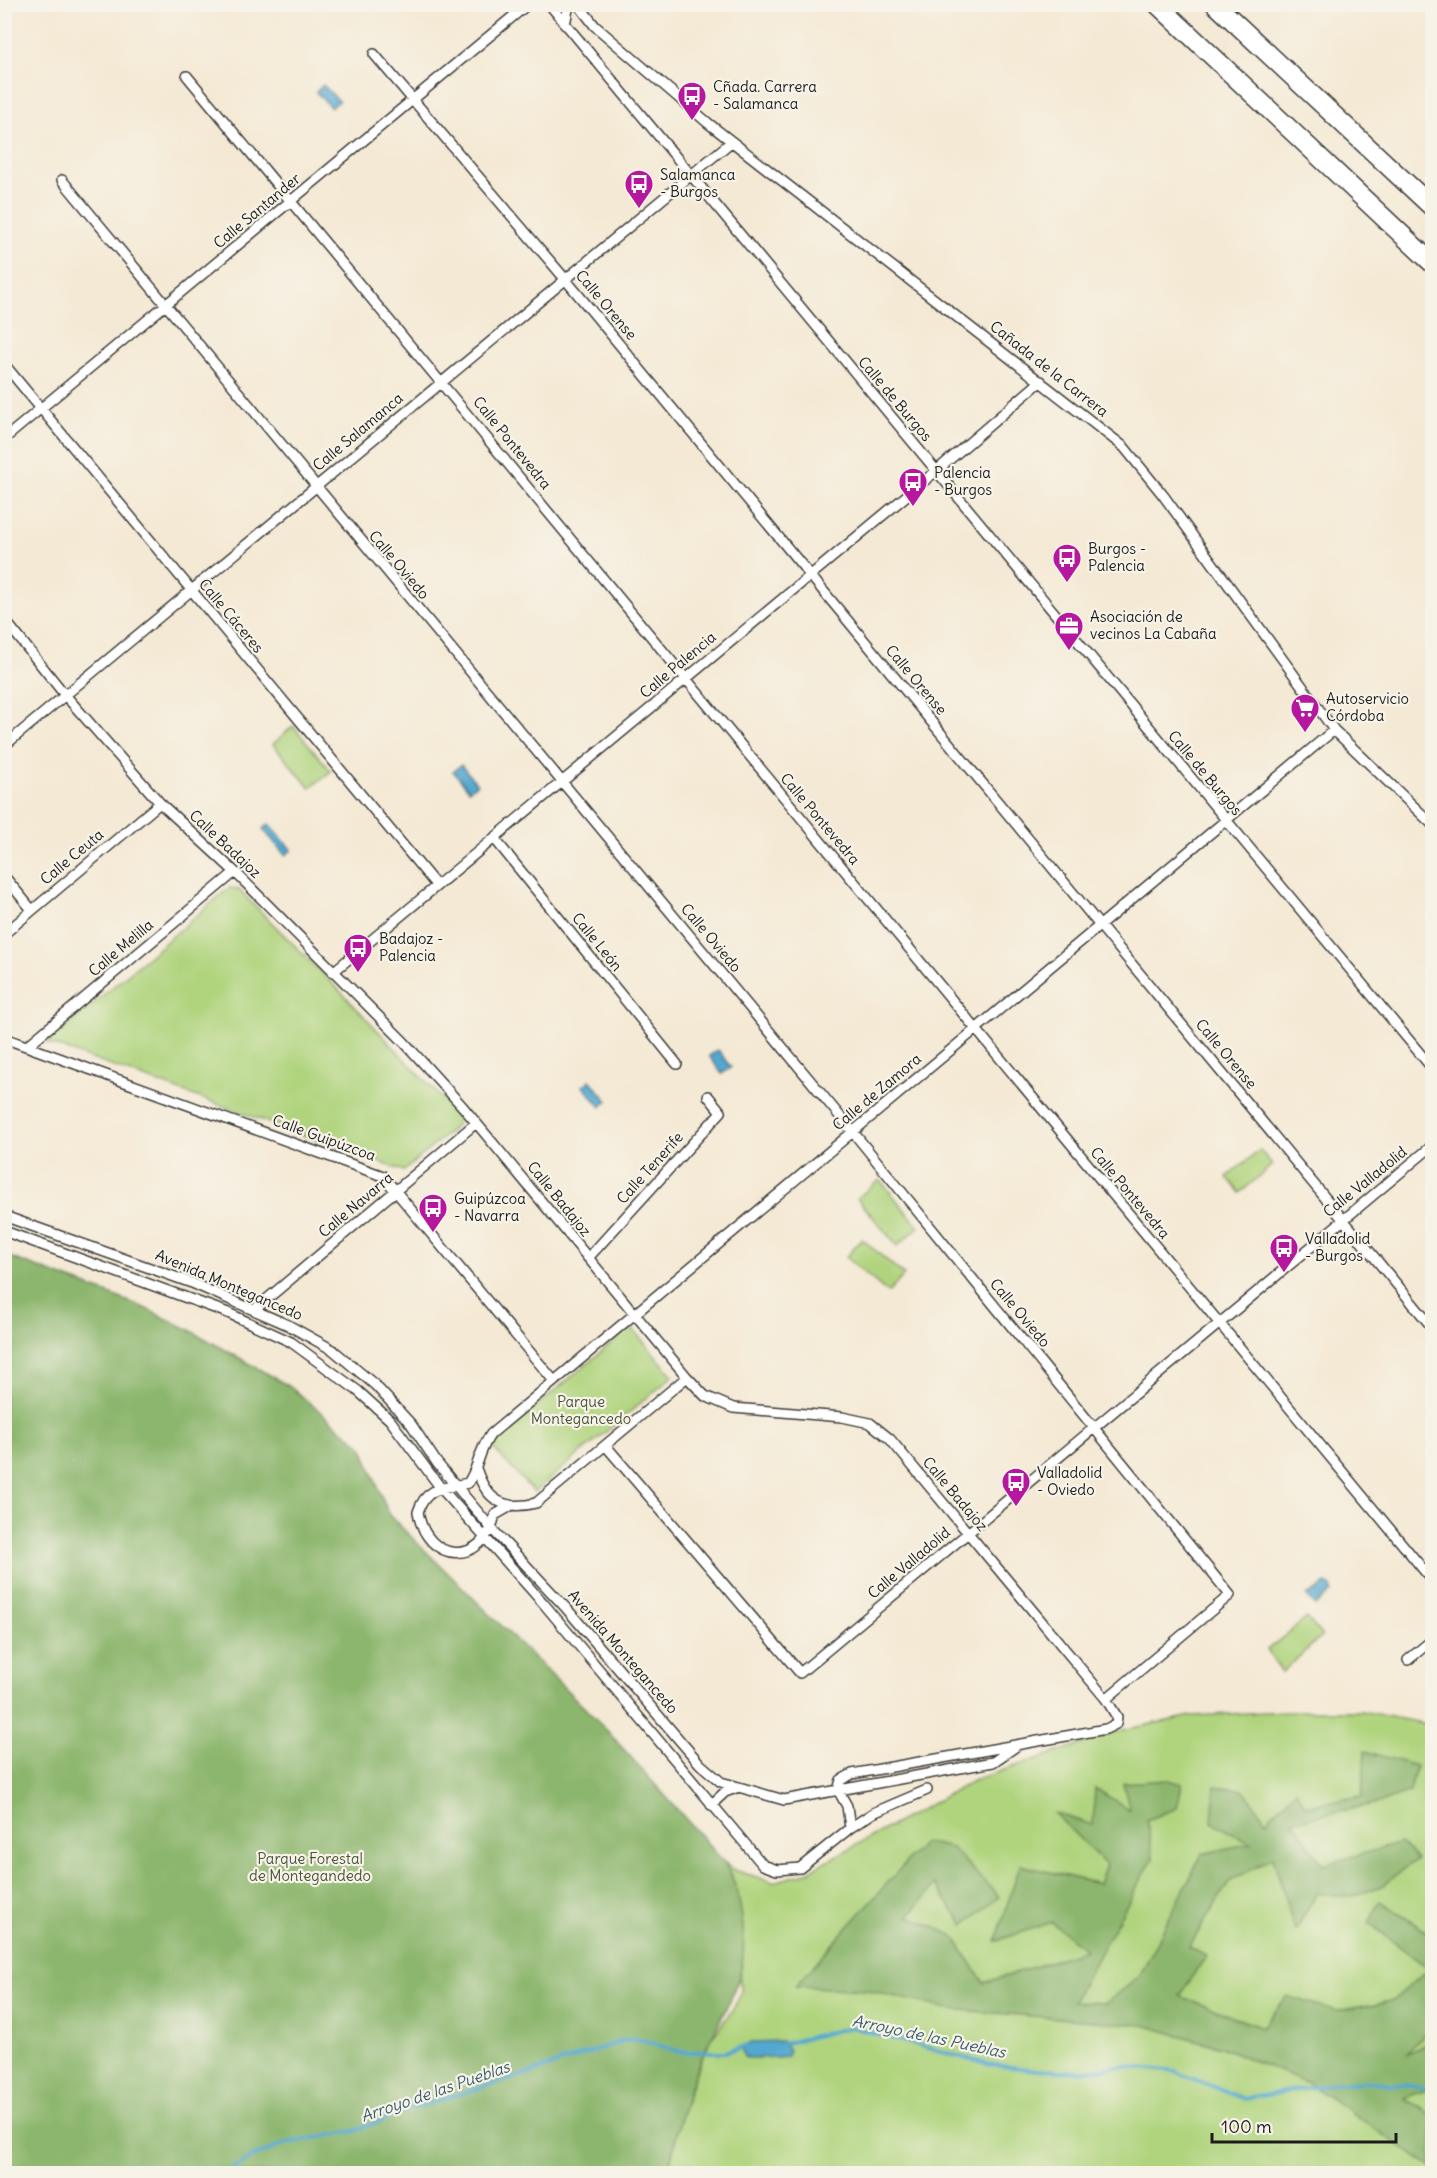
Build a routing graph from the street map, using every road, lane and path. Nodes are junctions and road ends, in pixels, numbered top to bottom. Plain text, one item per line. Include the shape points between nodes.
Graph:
1 (528, 4) edge
2 (549, 4) edge
3 (569, 4) edge
4 (578, 4) edge
5 (1157, 4) edge
6 (1215, 4) edge
7 (565, 25) junction
8 (374, 54) dead end
9 (187, 76) dead end
10 (415, 100) junction
11 (731, 142) junction
12 (691, 176) junction
13 (62, 180) dead end
14 (291, 202) junction
15 (1432, 207) edge
16 (1432, 263) edge
17 (566, 280) junction
18 (166, 305) junction
19 (4, 364) edge
20 (442, 381) junction
21 (1041, 381) junction
22 (42, 408) junction
23 (4, 439) edge
24 (935, 472) junction
25 (315, 488) junction
26 (810, 574) junction
27 (191, 592) junction
28 (4, 619) edge
29 (684, 678) junction
30 (65, 695) junction
31 (1334, 730) junction
32 (4, 746) edge
33 (561, 782) junction
34 (160, 803) junction
35 (1225, 821) junction
36 (1432, 824) edge
37 (494, 838) junction
38 (235, 872) junction
39 (4, 876) edge
40 (436, 885) junction
41 (32, 910) junction
42 (1099, 925) junction
43 (4, 934) edge
44 (333, 972) junction
45 (975, 1030) junction
46 (4, 1038) edge
47 (27, 1046) junction
48 (677, 1064) dead end
49 (1432, 1068) edge
50 (708, 1096) dead end
51 (476, 1123) junction
52 (853, 1132) junction
53 (1432, 1146) edge
54 (396, 1192) junction
55 (4, 1216) edge
56 (1344, 1219) junction
57 (4, 1231) edge
58 (588, 1258) junction
59 (254, 1310) junction
60 (635, 1313) junction
61 (1218, 1322) junction
62 (1432, 1327) edge
63 (687, 1377) junction
64 (554, 1381) junction
65 (1095, 1427) junction
66 (606, 1446) junction
67 (477, 1471) junction
68 (456, 1486) junction
69 (440, 1487) junction
70 (509, 1507) junction
71 (492, 1529) junction
72 (968, 1532) junction
73 (485, 1539) junction
74 (1432, 1580) edge
75 (1432, 1640) edge
76 (1408, 1660) dead end
77 (1106, 1699) junction
78 (1118, 1721) joint
79 (736, 1788) junction
80 (838, 1790) junction
81 (927, 1790) dead end
82 (711, 1805) junction
83 (850, 1828) junction

1 - 10 street, Calle Santander
2 - 7 street, Calle de Burgos
3 - 7 street
4 - 11 street, Cañada de la Carrera via 595,26
5 - 16 highway
6 - 15 highway
7 - 12 street, Calle de Burgos
8 - 10 street, Calle Orense
9 - 14 street, Calle Pontevedra
10 - 14 street, Calle Santander
10 - 17 street, Calle Orense
11 - 12 street, Calle Salamanca
11 - 21 street, Cañada de la Carrera
12 - 17 street, Calle Salamanca
12 - 24 street, Calle de Burgos
13 - 18 street, Calle Oviedo
14 - 18 street, Calle Santander
14 - 20 street, Calle Pontevedra
17 - 20 street, Calle Salamanca
17 - 26 street, Calle Orense
18 - 22 street, Calle Santander
18 - 25 street, Calle Oviedo
19 - 22 street, Calle Cáceres
20 - 25 street, Calle Salamanca
20 - 29 street, Calle Pontevedra
21 - 24 street, Calle Palencia
21 - 31 street, Cañada de la Carrera via 1124,447
22 - 23 street, Calle Santander
22 - 27 street, Calle Cáceres
24 - 26 street, Calle Palencia
24 - 35 street, Calle de Burgos
25 - 27 street, Calle Salamanca
25 - 33 street, Calle Oviedo
26 - 29 street, Calle Palencia
26 - 42 street, Calle Orense
27 - 30 street, Calle Salamanca
27 - 40 street, Calle Cáceres
28 - 30 street, Calle Badajoz
29 - 33 street, Calle Palencia
29 - 45 street, Calle Pontevedra
30 - 32 street, Calle Salamanca
30 - 34 street, Calle Badajoz
31 - 35 street, Calle de Zamora
31 - 36 street, Cañada de la Carrera
33 - 37 street, Calle Palencia
33 - 52 street, Calle Oviedo
34 - 38 street, Calle Badajoz
34 - 41 street, Calle Ceuta
35 - 42 street, Calle de Zamora
35 - 49 street, Calle de Burgos
37 - 40 street, Calle Palencia
37 - 48 street, Calle León
38 - 44 street, Calle Badajoz
38 - 47 street, Calle Melilla
39 - 41 street
40 - 44 street, Calle Palencia
41 - 43 street, Calle Ceuta
42 - 45 street, Calle de Zamora
42 - 56 street, Calle Orense
44 - 51 street, Calle Badajoz via 404,1042
45 - 52 street, Calle de Zamora
45 - 61 street, Calle Pontevedra
46 - 47 street, Calle Guipúzcoa
47 - 54 street, Calle Guipúzcoa via 383,1176
50 - 58 street, Calle Tenerife via 721,1112
51 - 54 street, Calle Navarra
51 - 58 street, Calle Badajoz
52 - 60 street, Calle de Zamora
52 - 65 street, Calle Oviedo
53 - 56 street, Calle Valladolid
54 - 59 street, Calle Navarra
54 - 64 street, Calle Guipúzcoa
55 - 59 street, Avenida Montegancedo via 192,1283
56 - 61 street, Calle Valladolid
56 - 62 street, Calle Orense
57 - 69 street, Avenida Montegancedo via 228,1313 291,1342 358,1390 390,1420
58 - 60 street, Calle Badajoz
59 - 68 street, Avenida Montegancedo via 333,1350 375,1385 411,1425
60 - 63 street, Calle Badajoz
60 - 64 street, Calle de Zamora
61 - 65 street, Calle Valladolid
61 - 74 street, Calle Pontevedra
63 - 66 street
63 - 72 street, Calle Badajoz via 705,1396 733,1407 842,1417 870,1424 890,1439
64 - 67 street, Calle de Zamora via 491,1434 478,1457
65 - 72 street, Calle Valladolid
65 - 77 street, Calle Oviedo via 1230,1595
66 - 70 street via 542,1500
66 - 72 street, Calle Valladolid via 800,1673
67 - 68 street via 468,1483
67 - 70 street via 490,1497
68 - 69 street
68 - 71 street, Avenida Montegancedo
69 - 73 street, Avenida Montegancedo
69 - 73 street via 425,1497 418,1512 429,1538 451,1554 470,1550
70 - 71 street via 495,1515
71 - 73 street
71 - 79 street, Avenida Montegancedo via 566,1608 700,1764 721,1782
72 - 77 street, Calle Badajoz
73 - 82 street, Avenida Montegancedo
75 - 76 street
77 - 78 street, Calle Badajoz
78 - 80 street, Avenida Montegancedo via 1106,1729 852,1774 841,1780
79 - 80 street, Avenida Montegancedo via 784,1800
79 - 82 street
80 - 83 street via 847,1806
81 - 83 street, Avenida Montegancedo via 891,1804
82 - 83 street, Avenida Montegancedo via 763,1865 777,1870 800,1868

